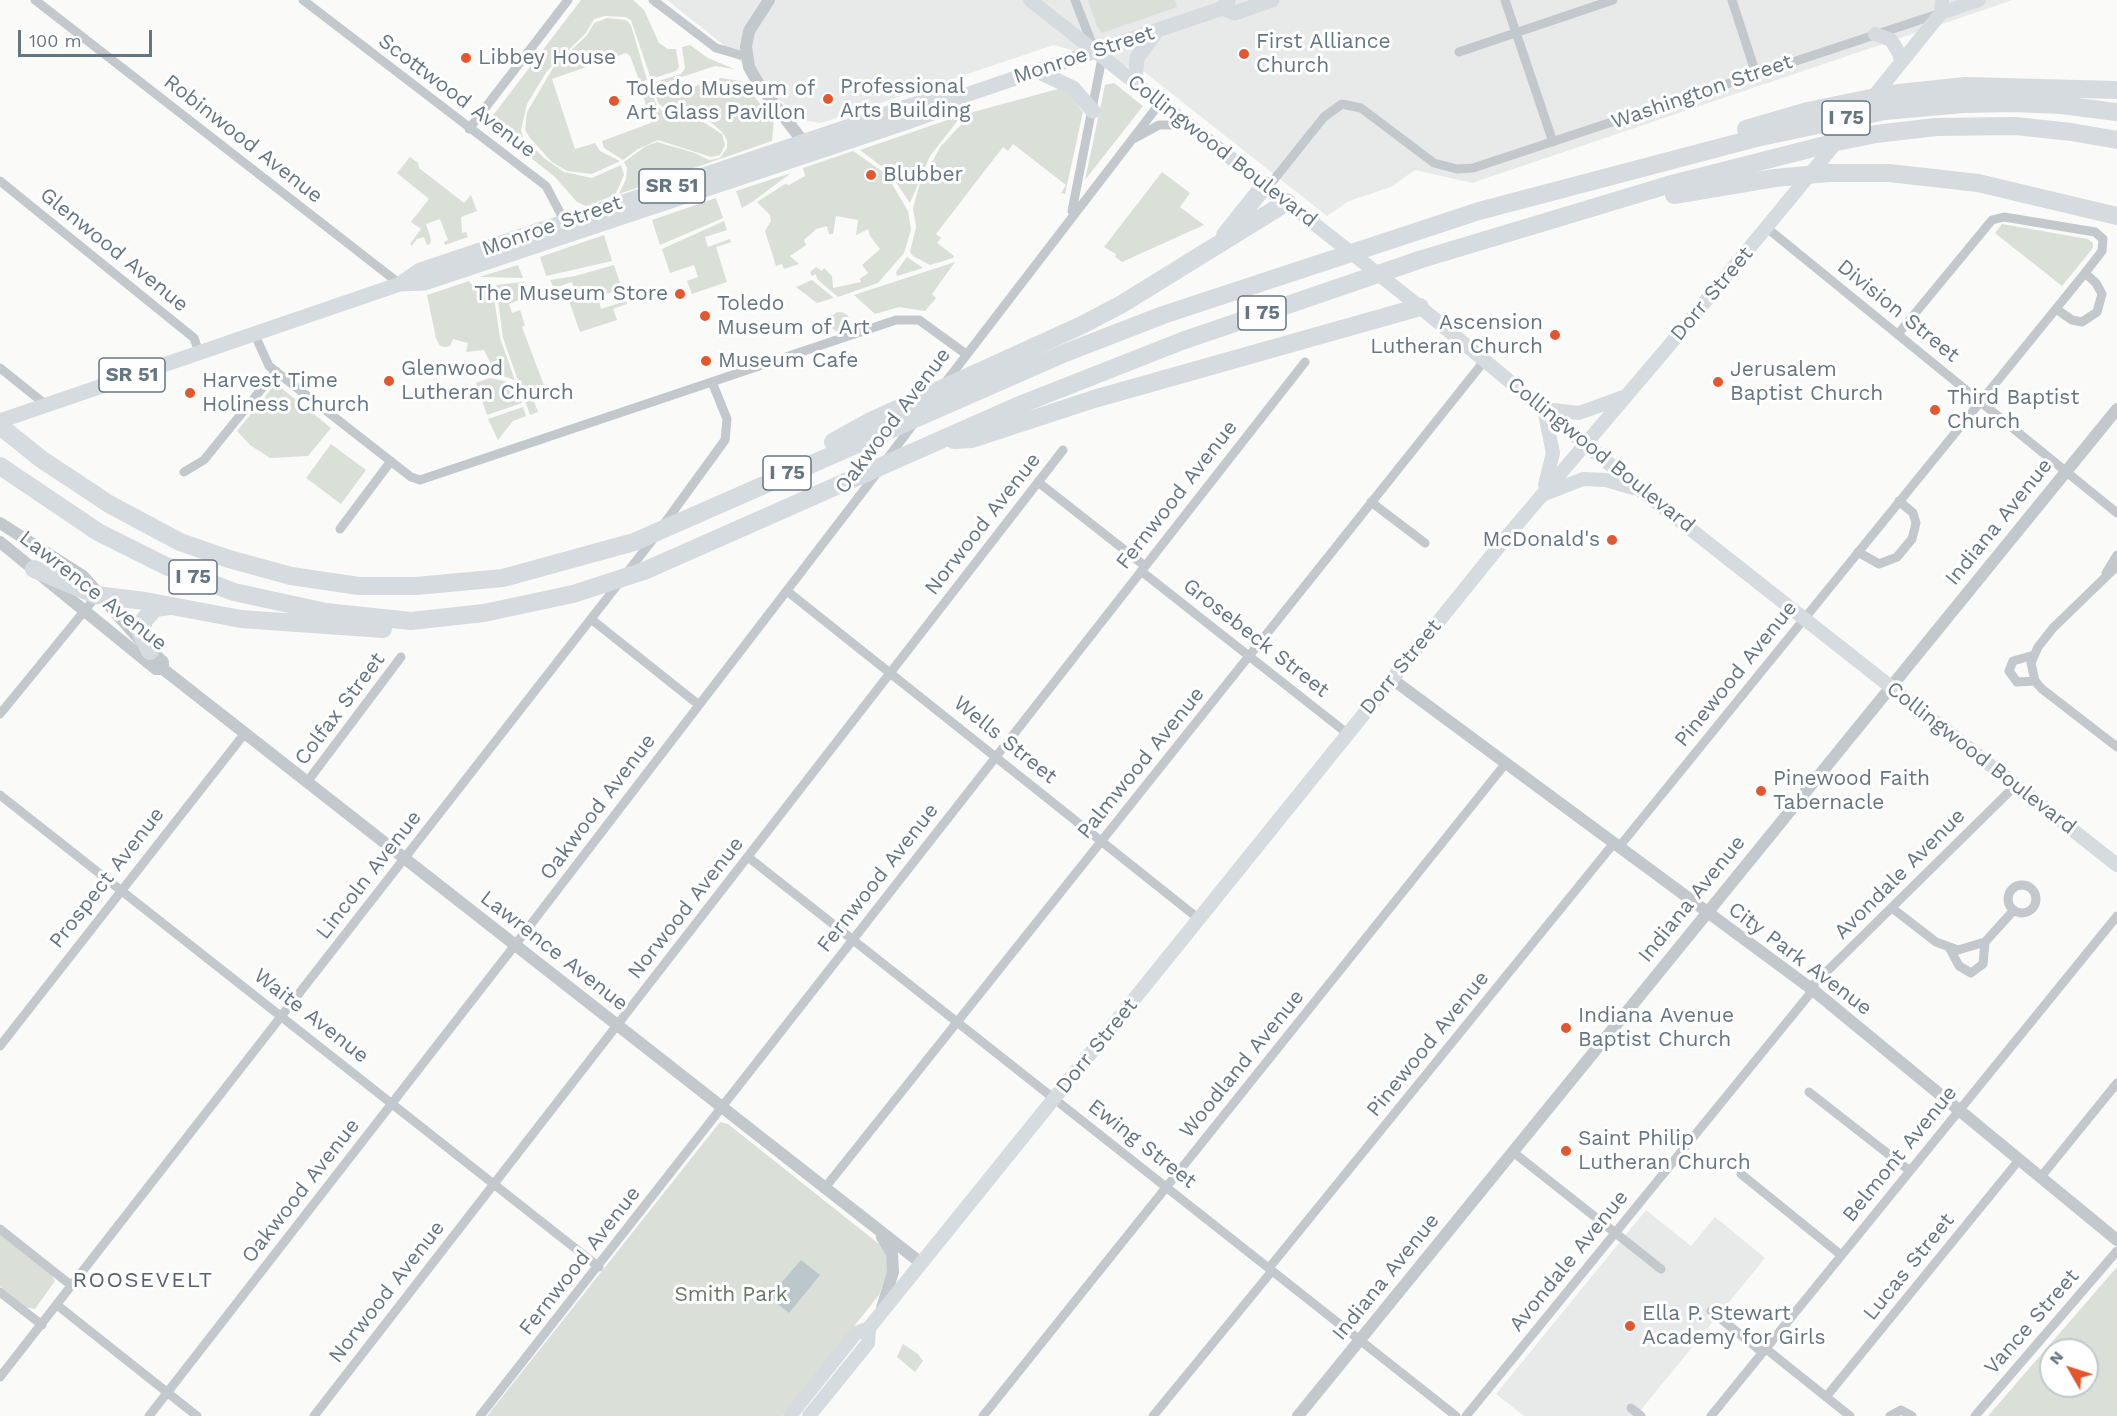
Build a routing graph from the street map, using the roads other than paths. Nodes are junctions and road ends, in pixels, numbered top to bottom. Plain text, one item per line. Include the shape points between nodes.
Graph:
1 (34, 0) edge
2 (303, 0) edge
3 (568, 0) edge
4 (653, 0) edge
5 (769, 0) edge
6 (1030, 0) edge
7 (1075, 0) edge
8 (1272, 0) edge
9 (1505, 0) edge
10 (1613, 0) edge
11 (1732, 0) edge
12 (1978, 0) edge
13 (1964, 2) edge
14 (1226, 4) edge
15 (1942, 7) edge
16 (1157, 30) junction
17 (1516, 33) junction
18 (1875, 34) junction
19 (1459, 52) dead end
20 (746, 54) junction
21 (1098, 55) junction
22 (1901, 62) junction
23 (1037, 71) junction
24 (1756, 74) junction
25 (1135, 83) junction
26 (2117, 90) edge
27 (1160, 103) junction
28 (1093, 111) junction
29 (2117, 112) edge
30 (1189, 125) junction
31 (469, 129) junction
32 (2117, 140) edge
33 (1552, 142) junction
34 (1128, 143) junction
35 (808, 148) junction
36 (0, 181) edge
37 (1581, 183) junction
38 (1266, 186) junction
39 (1287, 202) junction
40 (1592, 209) junction
41 (1071, 216) junction
42 (2117, 216) edge
43 (568, 228) junction
44 (1767, 228) junction
45 (1217, 245) junction
46 (2085, 273) junction
47 (400, 284) junction
48 (1420, 306) junction
49 (2056, 309) junction
50 (254, 333) junction
51 (1898, 334) junction
52 (199, 352) junction
53 (966, 354) junction
54 (1485, 360) junction
55 (1305, 362) dead end
56 (0, 368) edge
57 (276, 371) junction
58 (712, 382) junction
59 (1627, 394) junction
60 (1980, 401) junction
61 (45, 404) junction
62 (1544, 409) junction
63 (2117, 409) edge
64 (4, 422) edge
65 (940, 441) junction
66 (1585, 443) junction
67 (1063, 450) dead end
68 (391, 461) junction
69 (0, 466) edge
70 (2066, 471) junction
71 (184, 472) dead end
72 (1038, 482) junction
73 (1642, 491) junction
74 (734, 496) junction
75 (1540, 496) junction
76 (1899, 501) junction
77 (1371, 502) junction
78 (2117, 513) edge
79 (0, 522) edge
80 (340, 529) dead end
81 (0, 542) edge
82 (1425, 543) dead end
83 (1857, 552) junction
84 (2117, 555) edge
85 (2117, 566) edge
86 (1143, 568) junction
87 (34, 569) junction
88 (2106, 574) junction
89 (788, 591) junction
90 (100, 594) junction
91 (172, 606) junction
92 (85, 610) junction
93 (1804, 618) junction
94 (591, 620) junction
95 (411, 621) junction
96 (150, 651) junction
97 (2034, 655) junction
98 (1249, 656) junction
99 (401, 657) dead end
100 (163, 669) junction
101 (891, 672) junction
102 (1392, 679) junction
103 (2035, 681) junction
104 (1890, 687) junction
105 (699, 705) junction
106 (0, 714) edge
107 (244, 733) junction
108 (1348, 734) junction
109 (2117, 747) edge
110 (997, 756) junction
111 (1506, 763) junction
112 (307, 782) junction
113 (2016, 785) junction
114 (0, 795) edge
115 (1101, 841) junction
116 (1616, 845) junction
117 (748, 857) junction
118 (405, 859) junction
119 (2117, 865) edge
120 (120, 890) junction
121 (1892, 908) junction
122 (2014, 910) dead end
123 (1707, 912) junction
124 (2117, 916) edge
125 (1199, 919) junction
126 (853, 938) junction
127 (1985, 942) junction
128 (515, 945) junction
129 (1950, 949) junction
130 (1811, 989) junction
131 (282, 1016) junction
132 (958, 1021) junction
133 (617, 1026) junction
134 (0, 1046) edge
135 (2117, 1083) edge
136 (1809, 1092) dead end
137 (1055, 1098) junction
138 (392, 1103) junction
139 (722, 1108) junction
140 (1960, 1109) junction
141 (1512, 1152) junction
142 (2019, 1160) junction
143 (1910, 1171) junction
144 (1741, 1174) dead end
145 (2040, 1178) junction
146 (494, 1184) junction
147 (1167, 1187) junction
148 (824, 1189) junction
149 (0, 1229) edge
150 (876, 1229) junction
151 (1615, 1233) junction
152 (2117, 1240) edge
153 (2117, 1251) edge
154 (1841, 1255) junction
155 (921, 1263) junction
156 (599, 1267) junction
157 (1271, 1269) junction
158 (1661, 1269) dead end
159 (72, 1286) junction
160 (0, 1292) edge
161 (57, 1305) junction
162 (1711, 1311) dead end
163 (874, 1322) junction
164 (42, 1325) junction
165 (1360, 1340) junction
166 (1764, 1350) junction
167 (0, 1377) edge
168 (167, 1392) junction
169 (1826, 1397) junction
170 (1631, 1408) dead end
171 (149, 1416) edge
172 (197, 1416) edge
173 (314, 1416) edge
174 (480, 1416) edge
175 (790, 1416) edge
176 (809, 1416) edge
177 (983, 1416) edge
178 (1153, 1416) edge
179 (1298, 1416) edge
180 (1455, 1416) edge
181 (1466, 1416) edge
182 (1641, 1416) edge
183 (1711, 1416) edge
184 (1850, 1416) edge
185 (1890, 1416) edge
186 (1912, 1416) edge
187 (1975, 1416) edge

1 - 47 street, Robinwood Avenue
2 - 31 street, Scottwood Avenue
3 - 31 street
4 - 20 street via 716,48
5 - 20 street via 749,31
6 - 21 main road, Collingwood Boulevard
7 - 21 street
8 - 14 main road, Monroe Street / SR 51 via 1234,13
9 - 17 street
10 - 17 street
11 - 24 street
12 - 13 main road, Washington Street
13 - 15 main road, Washington Street
14 - 16 main road, Monroe Street / SR 51
15 - 18 street, Washington Street
15 - 22 main road, Dorr Street
16 - 21 main road, Monroe Street / SR 51
16 - 25 main road via 1137,58
17 - 19 street
17 - 33 street
18 - 22 main road via 1893,43
18 - 24 street, Washington Street
20 - 35 street via 753,75
21 - 23 main road, Monroe Street / SR 51
21 - 25 main road, Collingwood Boulevard
21 - 28 street, Oakwood Avenue
22 - 44 main road, Dorr Street
23 - 28 main road via 1073,87
23 - 35 main road, Monroe Street / SR 51 via 945,102 936,98
24 - 33 street, Washington Street
25 - 27 main road, Collingwood Boulevard
26 - 37 highway via 1965,87 1890,94 1808,111 1724,135
27 - 30 main road, Collingwood Boulevard
27 - 34 street, Oakwood Avenue
28 - 41 street, Oakwood Avenue
29 - 37 highway, I 75 via 2013,103 1885,111 1756,138
30 - 34 street, Oakwood Avenue via 1159,125
30 - 38 main road, Collingwood Boulevard
31 - 43 street, Scottwood Avenue via 546,186
32 - 40 highway, I 75 via 2016,126 1936,127 1876,134 1778,156
33 - 38 street, Washington Street via 1466,169 1443,166 1425,158 1361,108 1342,104 1324,117
34 - 41 street, Oakwood Avenue
35 - 43 main road, Monroe Street / SR 51
36 - 52 street, Glenwood Avenue via 194,338
37 - 74 highway, I 75 via 1468,214 1163,315 1065,353
38 - 39 main road, Collingwood Boulevard
38 - 45 highway
39 - 45 highway
39 - 48 main road, Collingwood Boulevard
40 - 42 highway via 1775,178 1872,172 1978,183
40 - 65 highway, I 75 via 1401,266 1182,341
41 - 53 street, Oakwood Avenue
43 - 47 main road, Monroe Street / SR 51 via 420,270
44 - 51 street, Division Street
44 - 59 main road, Dorr Street
45 - 74 highway via 1082,326 871,421
46 - 49 street, Pinewood Avenue
46 - 49 street via 2102,294 2097,312 2082,322
46 - 51 street, Pinewood Avenue via 2102,250 2103,240 2095,232 2004,217 1992,220
47 - 50 main road, Monroe Street / SR 51
48 - 54 main road, Collingwood Boulevard
48 - 65 highway via 1094,399 972,439
49 - 60 street, Pinewood Avenue
50 - 52 main road, Monroe Street / SR 51
50 - 57 street via 265,362
51 - 60 street, Division Street
52 - 61 main road, Monroe Street / SR 51
53 - 58 street via 925,324 905,318
53 - 89 street, Oakwood Avenue
54 - 62 main road, Collingwood Boulevard
54 - 77 street, Palmwood Avenue
55 - 86 street, Fernwood Avenue
56 - 61 street
57 - 68 street
57 - 71 street via 204,460
58 - 68 street via 415,478
58 - 94 street, Lincoln Avenue via 727,419 722,447
59 - 62 main road via 1579,413
59 - 66 main road, Dorr Street
60 - 70 street, Division Street
60 - 76 street, Pinewood Avenue
61 - 64 main road, Monroe Street / SR 51
62 - 66 main road, Collingwood Boulevard
62 - 75 main road via 1553,453
63 - 70 street, Indiana Avenue
64 - 74 highway, I 75 via 41,459 109,504 180,542 291,576 359,586 459,583 541,569 634,542
65 - 95 highway, I 75 via 644,571 532,604
66 - 73 main road, Collingwood Boulevard
66 - 75 main road, Dorr Street
67 - 72 street, Norwood Avenue
68 - 80 street
69 - 95 highway, I 75 via 98,532 201,581 303,608
70 - 78 street, Division Street
70 - 104 street, Indiana Avenue
72 - 86 street, Grosebeck Street
72 - 101 street, Norwood Avenue
73 - 75 main road via 1583,479
73 - 93 main road, Collingwood Boulevard
75 - 102 main road, Dorr Street
76 - 83 street, Pinewood Avenue
76 - 83 street via 1915,518 1912,539 1884,564
77 - 82 street
77 - 98 street, Palmwood Avenue
79 - 90 street, Lawrence Avenue via 76,570
81 - 87 street, Lawrence Avenue
83 - 93 street, Pinewood Avenue
84 - 88 street
85 - 88 street
86 - 98 street, Grosebeck Street
86 - 110 street, Fernwood Avenue
87 - 90 highway
87 - 92 street, Lawrence Avenue
88 - 97 street via 2053,628
89 - 101 street, Wells Street
89 - 105 street, Oakwood Avenue
90 - 91 highway
90 - 92 street
90 - 96 street, Lawrence Avenue
91 - 95 highway via 241,619 327,627 385,629
91 - 96 highway via 155,608 144,620 141,633
92 - 100 street, Lawrence Avenue via 156,669
92 - 106 street
93 - 104 main road, Collingwood Boulevard
93 - 116 street, Pinewood Avenue
94 - 105 street
94 - 118 street, Lincoln Avenue
96 - 100 street, Lawrence Avenue via 163,662
97 - 103 street via 2031,663
97 - 103 street via 2013,661 2009,671 2017,682
98 - 108 street, Grosebeck Street
98 - 115 street, Palmwood Avenue
99 - 112 street, Colfax Street
100 - 107 street, Lawrence Avenue
101 - 110 street, Wells Street
101 - 117 street, Norwood Avenue
102 - 108 main road, Dorr Street
102 - 111 street, City Park Avenue
103 - 109 street
104 - 113 main road, Collingwood Boulevard
104 - 123 street, Indiana Avenue
105 - 128 street, Oakwood Avenue
107 - 112 street, Lawrence Avenue
107 - 120 street, Prospect Avenue
108 - 125 main road, Dorr Street
110 - 115 street, Wells Street
110 - 126 street, Fernwood Avenue
111 - 116 street, City Park Avenue
111 - 147 street, Woodland Avenue
112 - 118 street, Lawrence Avenue
113 - 119 main road, Collingwood Boulevard
113 - 121 street, Avondale Avenue
114 - 120 street, Waite Avenue
115 - 125 street, Wells Street
115 - 132 street, Palmwood Avenue
116 - 123 street, City Park Avenue
116 - 157 street, Pinewood Avenue
117 - 126 street, Ewing Street
117 - 133 street, Norwood Avenue
118 - 128 street, Lawrence Avenue
118 - 131 street, Lincoln Avenue
120 - 131 street, Waite Avenue
120 - 134 street, Prospect Avenue
121 - 129 street
121 - 130 street, Avondale Avenue
122 - 127 street
123 - 130 street, City Park Avenue
123 - 141 street, Indiana Avenue
124 - 140 street, Belmont Avenue
125 - 137 main road, Dorr Street
126 - 132 street, Ewing Street
126 - 139 street, Fernwood Avenue
127 - 129 street via 1967,949
127 - 129 street via 1983,964 1971,973 1959,966
128 - 133 street, Lawrence Avenue
128 - 138 street, Oakwood Avenue
130 - 140 street, City Park Avenue
130 - 151 street, Avondale Avenue
131 - 138 street, Waite Avenue
131 - 159 street, Lincoln Avenue
132 - 137 street, Ewing Street
132 - 148 street, Palmwood Avenue
133 - 139 street, Lawrence Avenue
133 - 146 street, Norwood Avenue
135 - 145 street
136 - 143 street
137 - 147 street, Ewing Street
137 - 155 main road, Dorr Street
138 - 146 street, Waite Avenue
138 - 168 street, Oakwood Avenue
139 - 148 street, Lawrence Avenue
139 - 156 street, Fernwood Avenue
140 - 142 street, City Park Avenue
140 - 143 street, Belmont Avenue
141 - 151 street
141 - 165 street, Indiana Avenue
142 - 145 street, City Park Avenue
142 - 169 street, Lucas Street
143 - 154 street, Belmont Avenue
144 - 154 street
145 - 152 street, City Park Avenue
146 - 156 street, Waite Avenue
146 - 173 street, Norwood Avenue
147 - 157 street, Ewing Street
147 - 177 street, Woodland Avenue
148 - 150 street, Lawrence Avenue
149 - 159 street
150 - 155 street, Lawrence Avenue
150 - 163 street via 890,1248 893,1272
151 - 158 street
151 - 181 street, Avondale Avenue
153 - 187 street, Vance Street
154 - 166 street, Belmont Avenue
155 - 163 main road, Dorr Street
156 - 174 street, Fernwood Avenue
157 - 165 street, Ewing Street
157 - 178 street, Pinewood Avenue
159 - 161 street, Lincoln Avenue
160 - 164 street
161 - 164 street, Lincoln Avenue
161 - 168 street
162 - 166 street
163 - 175 main road, Dorr Street via 856,1333
163 - 176 main road, Dorr Street via 868,1343
164 - 167 street, Lincoln Avenue
165 - 179 street, Indiana Avenue
165 - 180 street, Ewing Street
166 - 169 street
166 - 183 street, Belmont Avenue
168 - 171 street, Oakwood Avenue
168 - 172 street
169 - 184 street
170 - 182 street
185 - 186 street via 1901,1410

